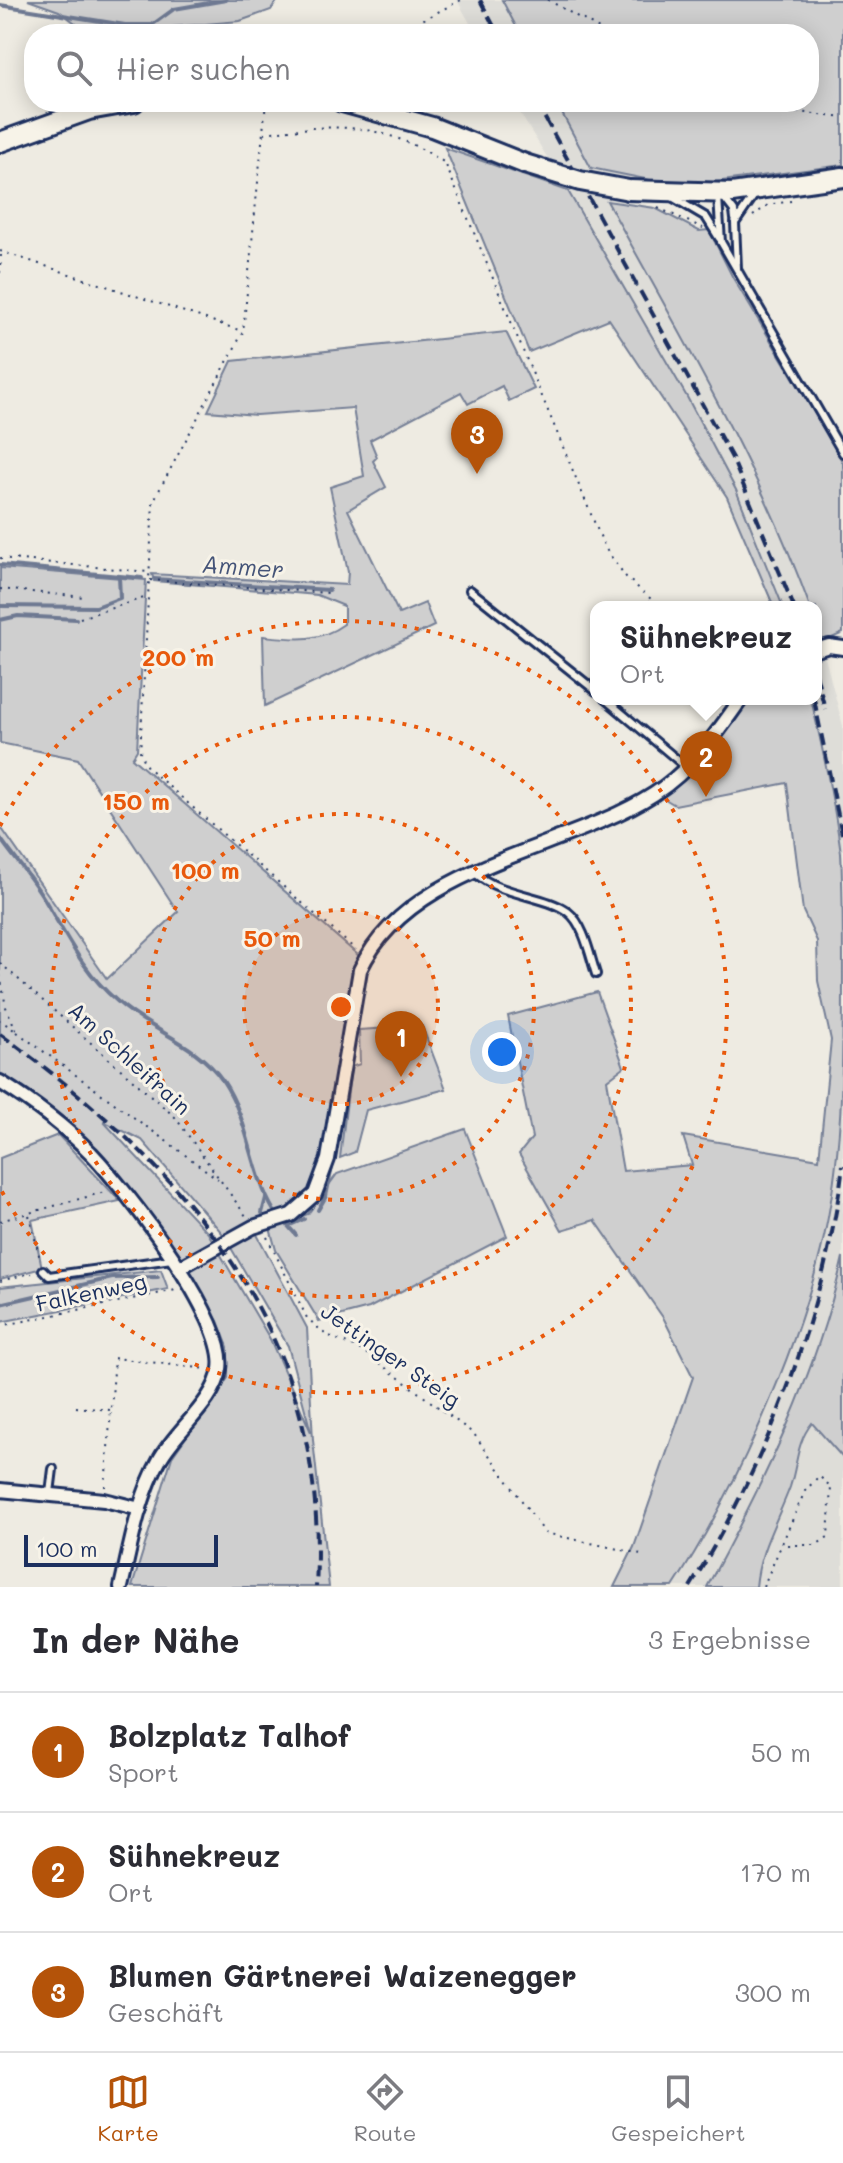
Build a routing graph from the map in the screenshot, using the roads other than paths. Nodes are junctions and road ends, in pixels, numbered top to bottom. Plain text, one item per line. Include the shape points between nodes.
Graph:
1 (83, 112) edge
2 (378, 112) edge
3 (0, 142) edge
4 (843, 177) edge
5 (758, 191) junction
6 (665, 193) junction
7 (718, 193) junction
8 (735, 223) junction
9 (721, 242) junction
10 (737, 272) junction
11 (843, 453) edge
12 (470, 590) dead end
13 (822, 648) edge
14 (843, 648) edge
15 (590, 686) edge
16 (612, 705) edge
17 (736, 705) edge
18 (687, 768) junction
19 (475, 873) junction
20 (596, 974) dead end
21 (0, 1082) edge
22 (176, 1264) junction
23 (43, 1270) road end
24 (53, 1469) dead end
25 (0, 1490) edge
26 (50, 1493) junction
27 (140, 1509) junction
28 (121, 1587) edge

1 - 3 street
2 - 6 street, bridge via 580,181
4 - 5 street
5 - 7 street
5 - 8 lane
6 - 7 street
6 - 9 lane via 706,217
7 - 8 lane via 728,200
7 - 9 lane
8 - 10 lane
9 - 10 lane
10 - 11 lane
12 - 15 lane
13 - 14 street
16 - 18 lane
17 - 18 street
18 - 19 street via 623,810
19 - 20 lane via 492,885 569,912
19 - 22 street via 411,908 366,959 354,995 321,1184 298,1211
21 - 22 street via 78,1142 121,1188
22 - 23 lane via 49,1276
22 - 27 street via 219,1345 220,1370 160,1459
24 - 26 lane
25 - 26 street
26 - 27 street
27 - 28 street

